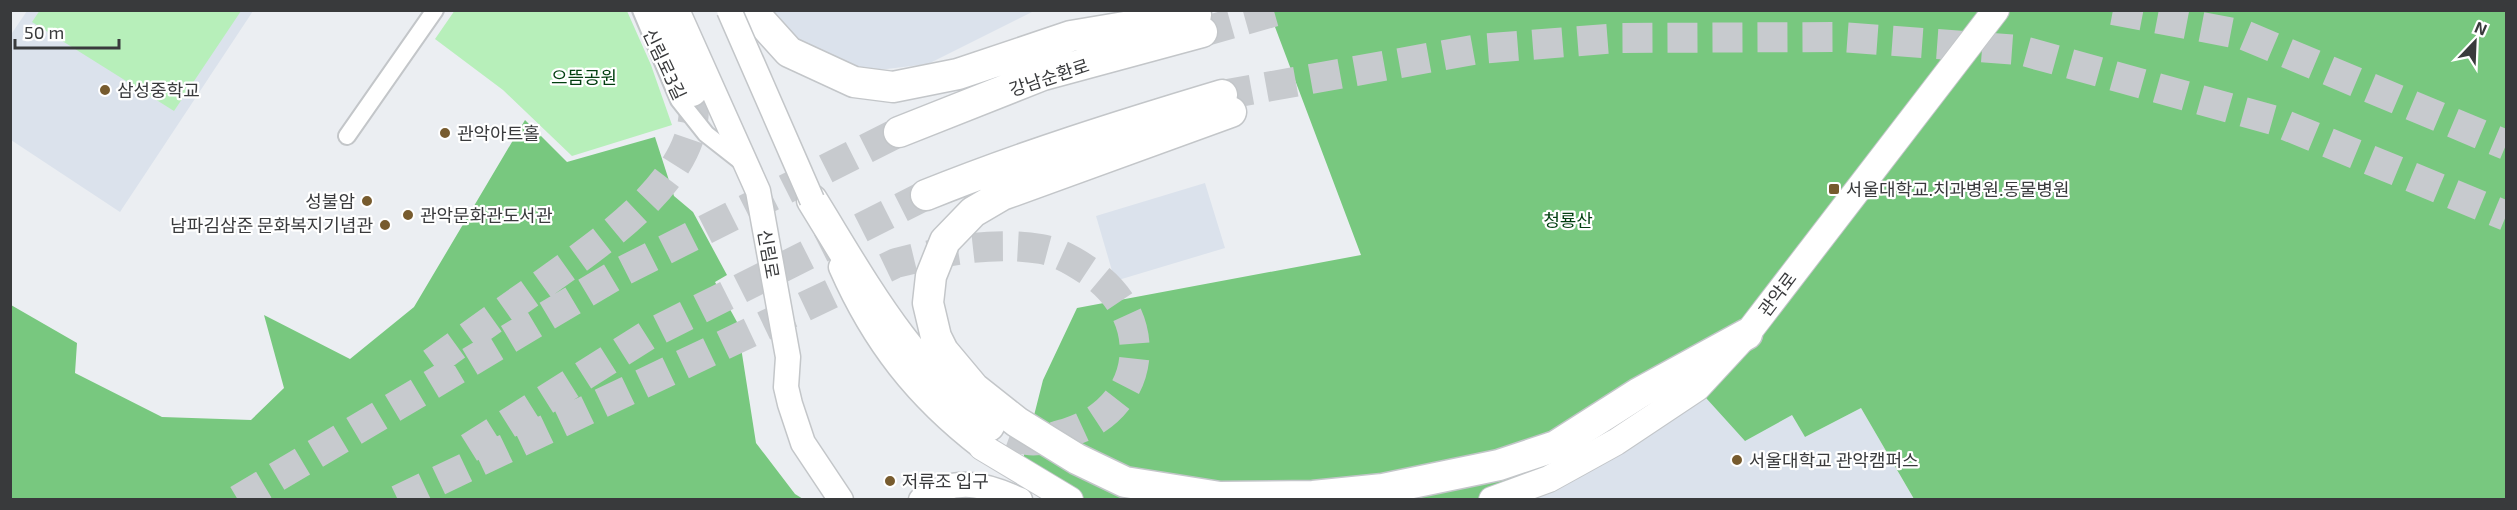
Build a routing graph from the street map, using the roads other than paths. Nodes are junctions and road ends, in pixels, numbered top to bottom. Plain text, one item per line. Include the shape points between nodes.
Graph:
1 (435, 10) edge
2 (641, 10) edge
3 (657, 10) edge
4 (676, 10) edge
5 (729, 10) edge
6 (751, 10) edge
7 (1996, 10) edge
8 (692, 91) tunnel mouth
9 (899, 132) tunnel mouth
10 (346, 136) dead end
11 (745, 165) junction
12 (926, 195) tunnel mouth
13 (812, 200) joint
14 (1747, 334) junction
15 (985, 436) joint
16 (841, 500) edge
17 (921, 500) edge
18 (1020, 500) edge
19 (1070, 500) edge
20 (1492, 500) edge

1 - 10 street
2 - 11 street, 신림로3길 via 679,100 706,134
3 - 8 highway
4 - 11 main road, 신림로
5 - 13 main road, bridge
6 - 9 highway, 강남순환로 via 789,52 855,82 893,87 958,74 1071,36 1199,24 1043,75
7 - 14 main road, 관악로
11 - 16 main road, 신림로 via 758,191 788,357 786,387 795,424
12 - 14 highway via 1048,149 1226,103 1002,195 973,212 945,241 931,276 928,303 936,337 974,388 1017,422 1077,459 1125,482 1220,497 1313,496 1383,489 1499,465 1556,446 1639,393
13 - 15 highway via 896,335
14 - 20 main road, 관악로 via 1697,388 1616,442 1549,479
15 - 19 main road
17 - 18 main road via 949,486 968,483

